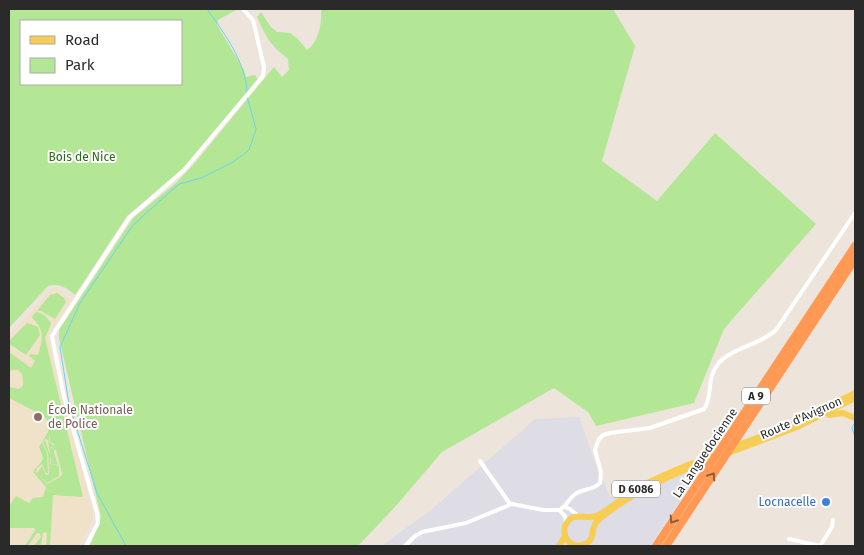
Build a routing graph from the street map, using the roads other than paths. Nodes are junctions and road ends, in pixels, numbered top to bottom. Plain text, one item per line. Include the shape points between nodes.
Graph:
1 (243, 9) edge
2 (855, 213) edge
3 (855, 246) edge
4 (855, 259) edge
5 (855, 394) edge
6 (855, 398) edge
7 (855, 418) edge
8 (797, 427) junction
9 (748, 444) junction
10 (480, 461) dead end
11 (693, 464) junction
12 (510, 504) junction
13 (565, 507) junction
14 (559, 510) junction
15 (580, 516) junction
16 (833, 520) dead end
17 (566, 522) junction
18 (594, 529) junction
19 (565, 536) junction
20 (790, 539) dead end
21 (86, 546) edge
22 (406, 546) edge
23 (559, 546) edge
24 (573, 546) edge
25 (656, 546) edge
26 (666, 546) edge
27 (820, 546) edge

1 - 21 street via 253,20 264,67 263,76 184,170 129,218 52,336 64,398 97,513 98,522
2 - 13 street via 776,330 716,366 704,409 650,428 604,435 595,450 601,472 600,482 595,488 573,496
3 -> 25 highway, La Languedocienne / A 9
26 -> 4 highway, La Languedocienne / A 9
5 - 9 main road, Route d'Avignon / D 6086
6 - 8 main road, Route d'Avignon / D 6086
7 - 8 main road via 836,413
8 - 9 main road, Route d'Avignon / D 6086
9 - 11 main road, D 6086
10 - 12 street
11 - 15 main road, D 6086 via 648,482 598,515
11 - 18 main road, D 6086 via 629,498 598,520
12 - 14 street
12 - 22 street via 466,522 422,532
13 - 14 street
13 - 15 street
14 - 17 street
15 - 17 main road
15 - 18 main road via 591,522
16 - 27 street
17 - 19 main road
18 - 24 main road via 588,542
19 - 23 main road
19 - 24 main road
20 - 27 street

